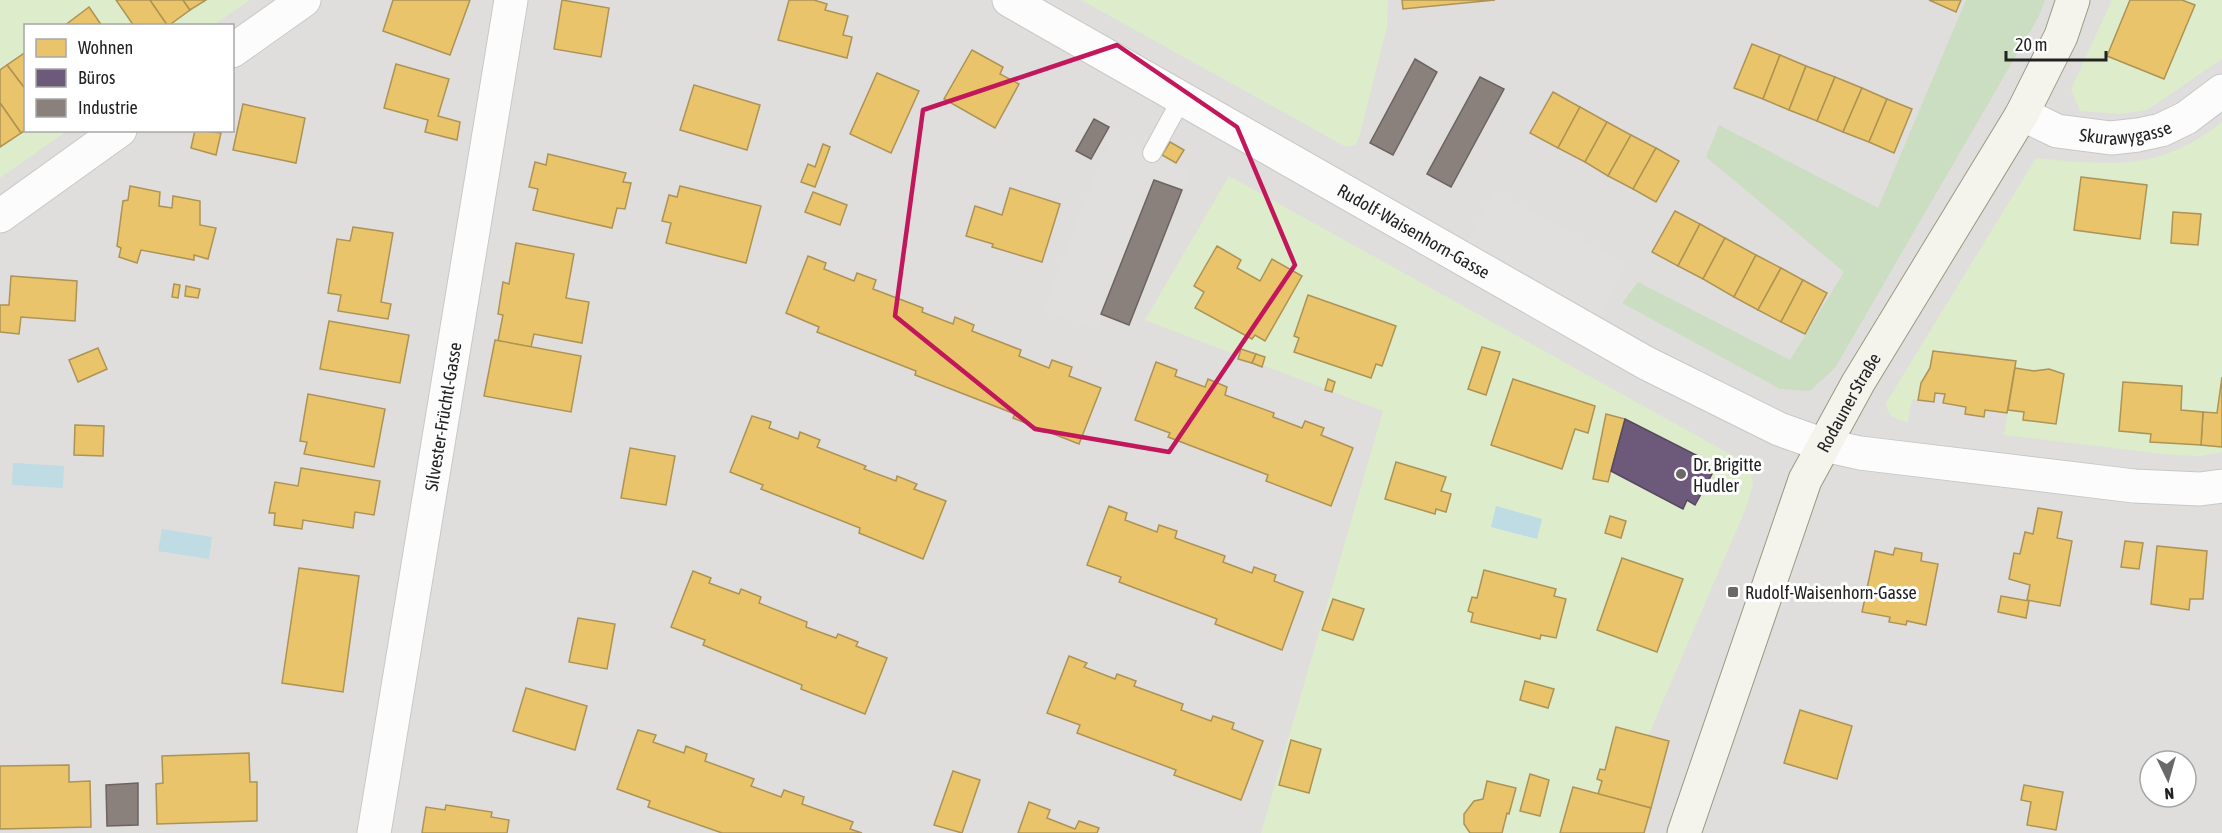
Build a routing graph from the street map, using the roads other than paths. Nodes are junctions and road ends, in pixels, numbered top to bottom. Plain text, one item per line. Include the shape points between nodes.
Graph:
1 (304, 0) edge
2 (511, 0) edge
3 (1009, 0) edge
4 (2073, 0) edge
5 (234, 50) edge
6 (2222, 91) edge
7 (1182, 98) junction
8 (2022, 114) junction
9 (117, 132) edge
10 (1152, 153) dead end
11 (0, 216) edge
12 (1824, 445) junction
13 (2222, 486) edge
14 (374, 833) edge
15 (1684, 833) edge

1 - 5 street
2 - 14 street, Silvester-Früchtl-Gasse
3 - 7 street, Rudolf-Waisenhorn-Gasse
4 - 8 main road, Rodauner Straße via 2061,36
6 - 8 street, Skurawygasse via 2186,118 2138,135 2111,138 2057,131
7 - 10 lane
7 - 12 street, Rudolf-Waisenhorn-Gasse via 1646,363 1779,429
8 - 12 main road, Rodauner Straße
9 - 11 street
12 - 13 street, Rudolf-Waisenhorn-Gasse via 1860,453 2134,486
12 - 15 main road, Rodauner Straße via 1796,502

